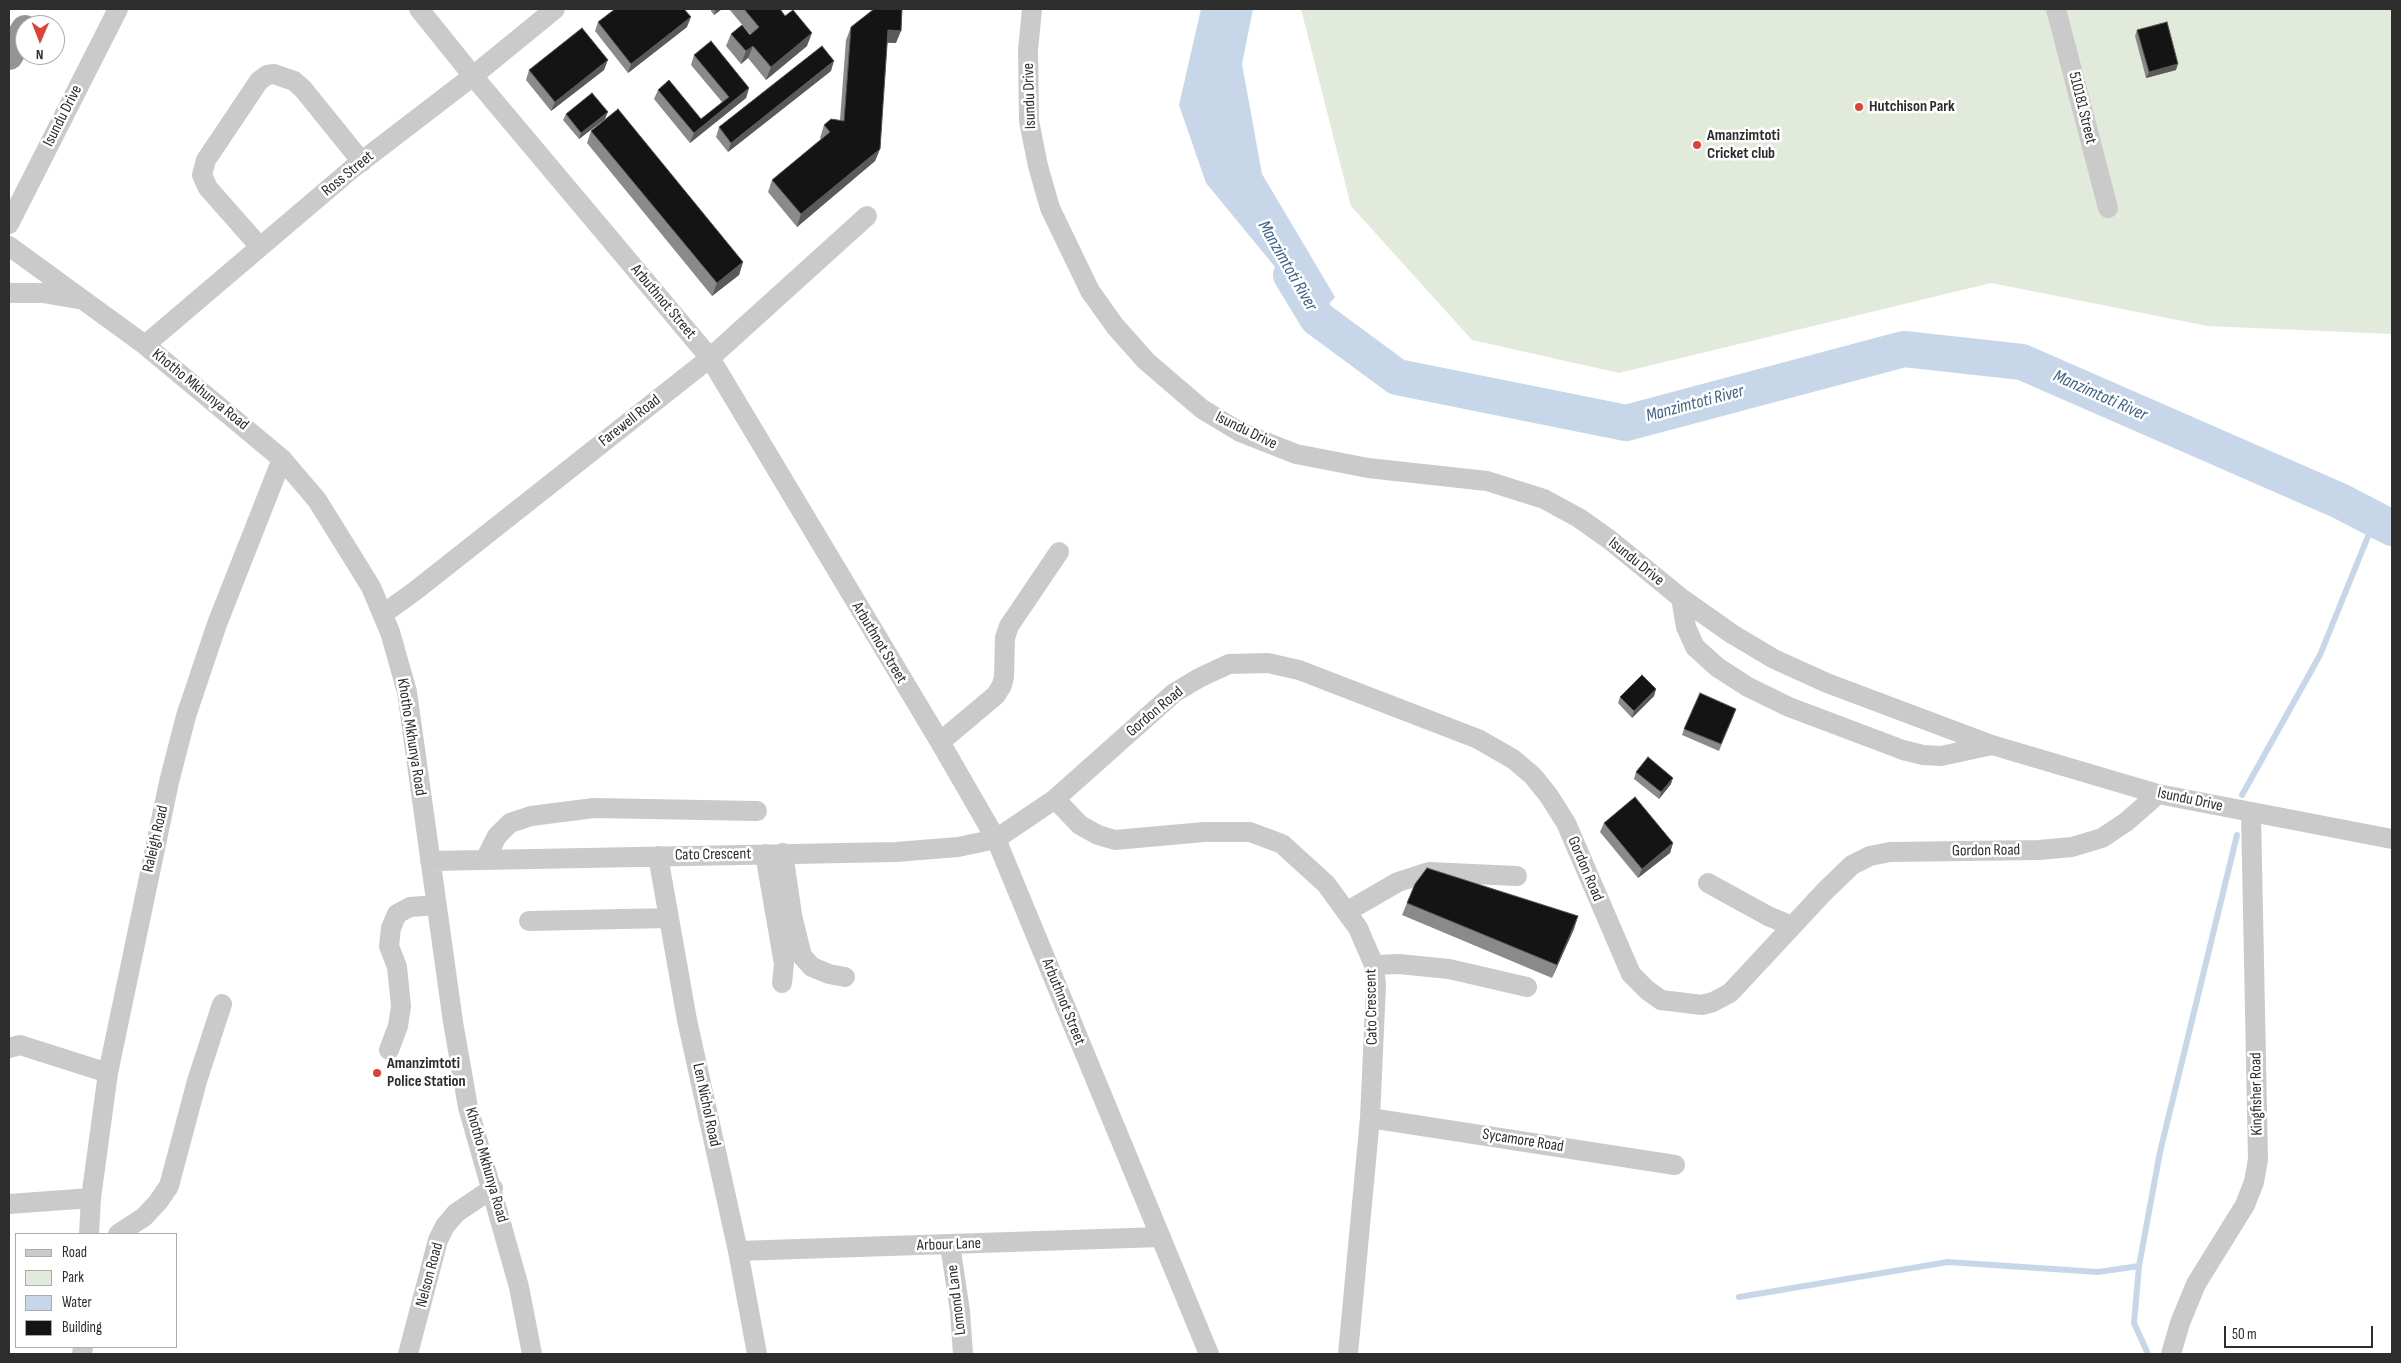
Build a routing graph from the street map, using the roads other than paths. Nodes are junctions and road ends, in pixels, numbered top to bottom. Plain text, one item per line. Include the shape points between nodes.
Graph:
1 (118, 9) edge
2 (419, 9) edge
3 (555, 9) edge
4 (1032, 9) edge
5 (2056, 9) edge
6 (473, 76) junction
7 (362, 162) junction
8 (2108, 208) dead end
9 (867, 216) dead end
10 (9, 224) edge
11 (9, 246) edge
12 (260, 248) junction
13 (9, 293) edge
14 (83, 300) junction
15 (145, 345) junction
16 (710, 358) junction
17 (282, 459) junction
18 (1059, 552) dead end
19 (1681, 598) junction
20 (382, 614) junction
21 (940, 742) junction
22 (1992, 745) junction
23 (2158, 794) junction
24 (1055, 799) junction
25 (757, 811) dead end
26 (2251, 813) junction
27 (996, 839) junction
28 (2392, 840) edge
29 (774, 854) junction
30 (658, 856) junction
31 (430, 860) junction
32 (484, 860) junction
33 (1517, 876) dead end
34 (1708, 883) dead end
35 (436, 905) junction
36 (1346, 912) junction
37 (669, 918) junction
38 (529, 920) dead end
39 (1792, 926) junction
40 (1374, 966) junction
41 (845, 977) dead end
42 (782, 983) dead end
43 (1527, 987) dead end
44 (222, 1004) dead end
45 (9, 1048) edge
46 (389, 1050) dead end
47 (108, 1073) junction
48 (1370, 1118) junction
49 (1675, 1165) dead end
50 (493, 1188) junction
51 (91, 1198) junction
52 (9, 1204) edge
53 (89, 1233) edge
54 (120, 1233) edge
55 (1161, 1237) junction
56 (950, 1245) junction
57 (738, 1251) junction
58 (408, 1354) edge
59 (532, 1354) edge
60 (757, 1354) edge
61 (963, 1354) edge
62 (1209, 1354) edge
63 (1348, 1354) edge
64 (2170, 1354) edge

1 - 10 street, Isundu Drive
2 - 6 street, Arbuthnot Street
3 - 6 street, Ross Street
4 - 19 street, Isundu Drive via 1028,50 1029,121 1050,208 1090,291 1146,361 1202,409 1240,432 1296,454 1368,468 1487,481 1544,499 1610,540
5 - 8 street, 510181 Street
6 - 7 street, Ross Street
6 - 16 street, Arbuthnot Street
7 - 12 street, Ross Street
7 - 12 street via 303,88 274,74 259,81 206,160 202,175 208,188
9 - 16 street, Farewell Road
11 - 14 street, Khotho Mkhunya Road
12 - 15 street, Ross Street
13 - 14 street via 43,293
14 - 15 street, Khotho Mkhunya Road
15 - 17 street, Khotho Mkhunya Road
16 - 20 street, Farewell Road via 416,591
16 - 21 street, Arbuthnot Street
17 - 20 street, Khotho Mkhunya Road via 317,500 347,545 372,587
17 - 47 street, Raleigh Road via 217,624 186,716 144,893
18 - 21 street via 1009,626 1005,638 1002,685 996,695
19 - 22 street, Isundu Drive via 1774,659
19 - 22 street, Isundu Drive via 1686,627 1695,647 1717,667 1748,687 1789,707 1923,755 1941,756
20 - 31 street, Khotho Mkhunya Road via 406,692
21 - 27 street, Arbuthnot Street
22 - 23 street, Isundu Drive
23 - 26 street, Isundu Drive
23 - 39 street, Gordon Road via 2102,838 2072,848 1890,852 1870,856 1852,866
24 - 27 street, Gordon Road
24 - 36 street, Cato Crescent via 1080,825 1115,840 1204,832 1250,832 1282,844 1326,884
24 - 39 street, Gordon Road via 1174,693 1229,664 1268,662 1299,670 1478,739 1513,759 1533,776 1566,823 1631,974 1661,1000 1702,1005 1730,992
25 - 32 street via 594,808 531,816 510,823 497,836
26 - 28 street, Isundu Drive
26 - 64 street, Kingfisher Road via 2258,1159 2245,1205 2196,1284
27 - 29 street, Cato Crescent via 958,847 896,852
27 - 55 street, Arbuthnot Street
29 - 30 street, Cato Crescent
29 - 41 street via 802,956 812,967
29 - 42 street via 784,964
30 - 32 street, Cato Crescent
30 - 37 street, Len Nichol Road
31 - 32 street, Cato Crescent
31 - 35 street, Khotho Mkhunya Road
33 - 36 street via 1429,872 1398,882
34 - 39 street
35 - 46 street via 410,907 397,914 391,928 388,946 396,967 401,1006
35 - 50 street, Khotho Mkhunya Road via 468,1107
36 - 40 street, Cato Crescent via 1358,928
37 - 38 street
37 - 57 street, Len Nichol Road via 687,1020
40 - 43 street via 1423,965
40 - 48 street, Cato Crescent
44 - 54 street via 168,1186 144,1217
45 - 47 street via 20,1045
47 - 51 street, Raleigh Road
48 - 49 street, Sycamore Road
48 - 63 street, Cato Crescent
50 - 58 street, Nelson Road via 456,1213 445,1226 438,1240
50 - 59 street, Khotho Mkhunya Road via 520,1287
51 - 52 street
51 - 53 street, Raleigh Road
55 - 56 street, Arbour Lane
55 - 62 street, Arbuthnot Street
56 - 57 street, Arbour Lane
56 - 61 street, Lomond Lane
57 - 60 street, Len Nichol Road

